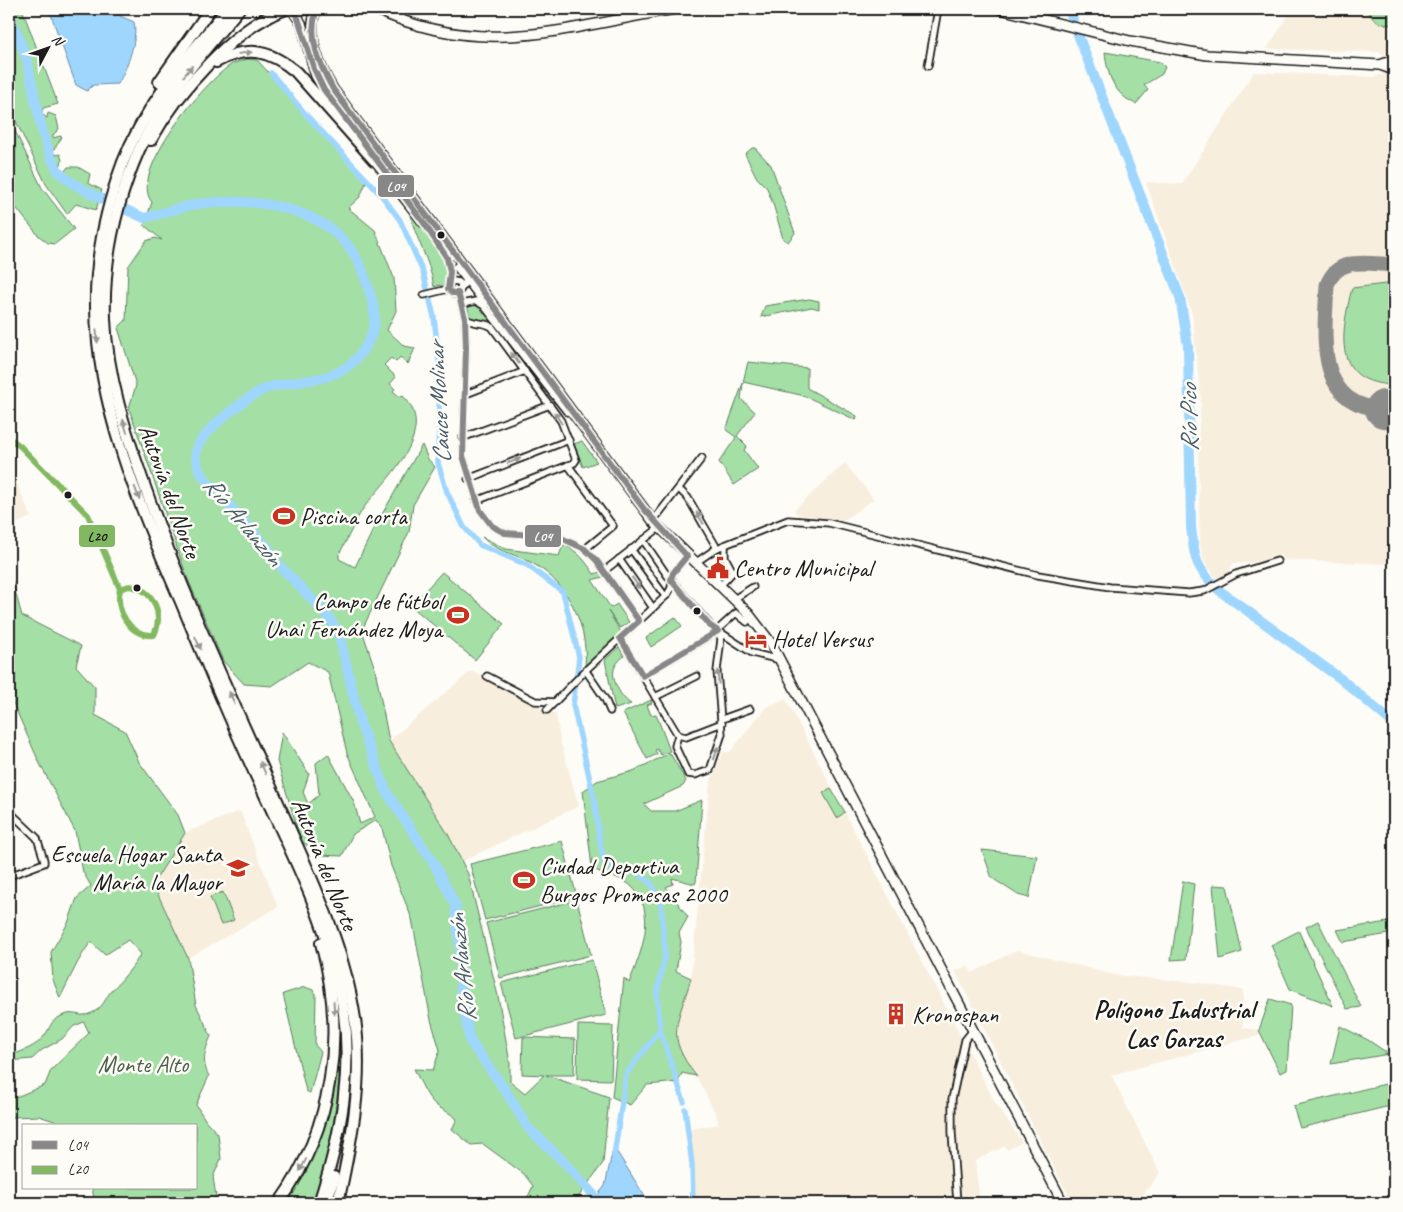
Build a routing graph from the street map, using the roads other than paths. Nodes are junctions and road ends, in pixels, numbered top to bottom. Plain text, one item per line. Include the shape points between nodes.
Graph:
1 (227, 9) edge
2 (239, 9) edge
3 (288, 9) edge
4 (311, 9) edge
5 (317, 9) edge
6 (375, 9) edge
7 (675, 9) edge
8 (938, 9) edge
9 (1000, 9) edge
10 (208, 11) edge
11 (1394, 60) edge
12 (1380, 65) junction
13 (928, 66) dead end
14 (1394, 70) edge
15 (201, 72) junction
16 (374, 160) junction
17 (125, 172) junction
18 (424, 223) junction
19 (106, 244) junction
20 (450, 246) junction
21 (468, 280) junction
22 (449, 286) junction
23 (460, 291) junction
24 (424, 295) dead end
25 (462, 304) junction
26 (467, 322) junction
27 (525, 371) junction
28 (547, 380) junction
29 (466, 394) junction
30 (550, 405) junction
31 (576, 417) junction
32 (462, 438) junction
33 (569, 440) junction
34 (702, 458) dead end
35 (568, 465) junction
36 (468, 478) junction
37 (680, 490) junction
38 (476, 500) junction
39 (656, 524) junction
40 (643, 540) junction
41 (725, 546) junction
42 (717, 548) junction
43 (585, 549) junction
44 (631, 550) junction
45 (687, 556) junction
46 (619, 559) junction
47 (1277, 561) dead end
48 (695, 563) junction
49 (604, 571) junction
50 (671, 580) junction
51 (720, 586) junction
52 (753, 587) dead end
53 (665, 596) junction
54 (734, 599) junction
55 (653, 608) junction
56 (639, 621) junction
57 (747, 622) dead end
58 (718, 631) junction
59 (620, 638) junction
60 (781, 661) junction
61 (586, 671) junction
62 (487, 676) dead end
63 (643, 676) junction
64 (697, 676) dead end
65 (656, 697) junction
66 (555, 702) junction
67 (750, 709) dead end
68 (547, 710) dead end
69 (610, 711) dead end
70 (722, 721) junction
71 (678, 735) junction
72 (263, 790) junction
73 (9, 806) edge
74 (9, 876) edge
75 (350, 993) junction
76 (973, 1030) junction
77 (279, 1203) edge
78 (319, 1203) edge
79 (326, 1203) edge
80 (338, 1203) edge
81 (957, 1203) edge
82 (1063, 1203) edge

1 - 17 highway via 158,97 137,131
17 -> 2 highway via 164,104
3 - 4 highway
3 - 15 highway via 267,17
3 - 16 highway via 301,23 320,83
5 - 20 highway via 314,14 314,40 324,74
6 - 7 highway via 440,31 496,38 556,32
8 - 13 street
9 - 12 highway via 1130,41 1207,55
10 - 17 highway via 148,100
11 - 12 highway
12 - 14 highway
15 -> 16 highway via 217,61 239,53 273,56 296,72
15 - 17 highway via 176,100
16 - 18 highway
17 - 19 highway
17 - 19 highway via 126,199
18 - 21 highway
18 - 22 street via 447,258
19 -> 72 highway, Autovía del Norte via 93,276 96,324 103,376 127,466 168,572
75 -> 19 highway, Autovía del Norte via 320,899 206,640 152,508 130,442 108,345
20 - 21 street
20 - 28 highway
21 - 23 street
21 - 28 highway
22 - 23 street via 452,293
22 - 23 street via 457,281
22 - 24 street
23 - 25 street
25 - 26 street
25 - 31 street via 476,301 484,306 560,403
27 -> 26 street via 491,326
26 - 29 street
27 - 29 street
27 - 30 street
28 - 31 highway
29 - 32 street
30 - 32 street
33 -> 30 street
31 - 39 highway
32 - 36 street
33 - 35 street via 576,461
36 -> 33 street
34 - 37 street
35 - 38 street
35 - 43 street via 612,526
36 - 38 street
37 - 39 street
42 -> 37 street
38 - 43 street via 484,517 501,532 559,537
39 - 40 street
39 - 45 highway
40 - 44 street
40 - 50 street
41 - 42 street
41 - 47 street via 788,520 830,523 1038,575 1092,584 1189,593 1204,591 1236,574
41 - 51 street via 725,557 733,572
42 - 48 street
43 - 49 street
44 - 46 street
44 - 53 street
45 - 48 highway
45 - 50 street
46 - 49 street
46 -> 55 street
48 - 51 highway
49 - 56 street
50 - 53 street via 671,588
50 - 58 street
51 - 54 highway
52 - 54 street
53 - 55 street
54 - 60 highway via 763,630
55 - 56 street
56 - 59 street
57 - 58 street via 737,613
58 - 60 street via 752,653
58 - 63 street
70 -> 58 street via 717,671 721,639
59 - 61 street
59 - 63 street
60 - 76 highway
61 - 66 street
61 - 69 street
62 - 66 street via 535,701
63 - 65 street
64 - 65 street
65 - 71 street
66 - 68 street
67 - 70 street
70 - 71 street via 686,737
71 -> 70 street via 676,749 688,774 695,775 710,770 722,734
72 -> 77 highway via 313,916 329,977 334,1022 332,1076 319,1126 306,1159
72 - 78 highway via 316,912 341,995 346,1047 344,1103 335,1151
73 - 74 street via 13,815 37,838 44,863
75 - 79 highway via 354,1052 352,1092 343,1148
75 - 80 highway via 355,1018 358,1085 355,1122
76 - 81 street via 965,1040 952,1099
76 - 82 highway

